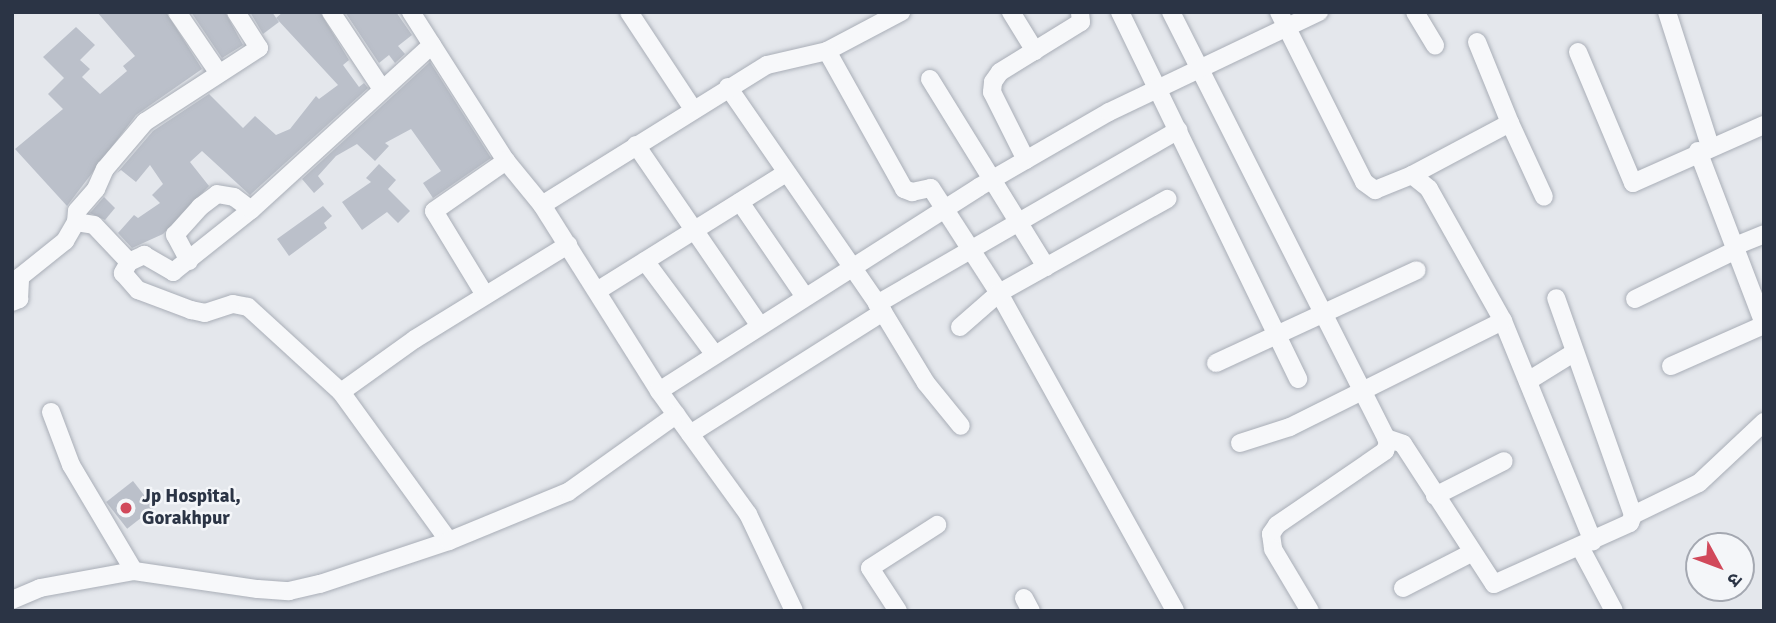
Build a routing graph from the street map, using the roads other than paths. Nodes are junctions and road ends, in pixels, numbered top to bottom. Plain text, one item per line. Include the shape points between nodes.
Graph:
1 (177, 12) edge
2 (236, 12) edge
3 (331, 12) edge
4 (411, 12) edge
5 (629, 12) edge
6 (901, 12) edge
7 (1011, 12) edge
8 (1080, 12) edge
9 (1120, 12) edge
10 (1171, 12) edge
11 (1319, 12) edge
12 (1415, 12) edge
13 (1667, 12) edge
14 (1283, 20) edge
15 (1477, 42) dead end
16 (1435, 45) dead end
17 (432, 46) junction
18 (827, 51) junction
19 (1035, 51) junction
20 (1578, 52) dead end
21 (1202, 68) junction
22 (218, 72) junction
23 (930, 79) dead end
24 (728, 87) junction
25 (382, 89) junction
26 (1158, 89) junction
27 (693, 109) junction
28 (1510, 123) junction
29 (1764, 125) edge
30 (1178, 130) junction
31 (636, 145) junction
32 (1704, 148) junction
33 (1026, 160) junction
34 (506, 161) junction
35 (786, 173) junction
36 (1412, 175) junction
37 (989, 181) junction
38 (1544, 197) dead end
39 (1167, 199) dead end
40 (740, 202) junction
41 (542, 205) junction
42 (944, 209) junction
43 (251, 210) junction
44 (76, 222) junction
45 (1017, 223) junction
46 (695, 231) junction
47 (1764, 234) edge
48 (568, 245) junction
49 (969, 247) junction
50 (1735, 248) junction
51 (189, 261) junction
52 (645, 261) junction
53 (129, 262) junction
54 (1046, 267) junction
55 (851, 268) junction
56 (1417, 270) dead end
57 (597, 291) junction
58 (999, 293) junction
59 (485, 295) junction
60 (805, 297) junction
61 (1556, 298) dead end
62 (1635, 299) dead end
63 (12, 302) edge
64 (880, 308) junction
65 (1322, 311) junction
66 (1503, 321) junction
67 (1764, 325) edge
68 (760, 326) junction
69 (960, 327) dead end
70 (1275, 333) junction
71 (1575, 352) junction
72 (715, 355) junction
73 (1216, 363) dead end
74 (1671, 366) dead end
75 (1298, 379) dead end
76 (1528, 381) junction
77 (659, 391) junction
78 (1362, 391) junction
79 (341, 392) junction
80 (51, 412) dead end
81 (676, 415) junction
82 (1764, 422) edge
83 (961, 426) dead end
84 (690, 434) junction
85 (1386, 438) junction
86 (1240, 443) dead end
87 (1504, 461) dead end
88 (1436, 496) junction
89 (1633, 514) junction
90 (937, 525) dead end
91 (449, 541) junction
92 (1587, 544) junction
93 (1471, 553) junction
94 (134, 571) junction
95 (1403, 588) dead end
96 (12, 600) edge
97 (794, 611) edge
98 (898, 611) edge
99 (1175, 611) edge
100 (1310, 611) edge
101 (1614, 611) edge

1 - 22 street
2 - 22 street via 259,48
3 - 25 street
4 - 17 street
5 - 27 street
6 - 18 street
7 - 19 street
8 - 19 street via 1081,22
9 - 26 street
10 - 21 street
11 - 14 street
12 - 16 street
13 - 32 street
14 - 21 street
14 - 36 street via 1364,182 1376,190
15 - 28 street
17 - 25 street
17 - 34 street
18 - 24 street via 766,65
18 - 42 street via 904,189 912,192 928,186
19 - 33 street via 1000,72 992,92
20 - 32 street via 1633,183
21 - 26 street
21 - 65 street
22 - 44 street via 145,122 123,145 77,211
23 - 37 street
24 - 27 street
24 - 35 street
25 - 43 street
26 - 30 street
26 - 33 street
27 - 31 street
28 - 36 street
28 - 38 street
29 - 32 street
30 - 45 street
30 - 70 street
31 - 41 street
31 - 46 street
32 - 50 street
33 - 37 street
34 - 41 street
34 - 59 street via 434,211
35 - 40 street
35 - 55 street
36 - 66 street via 1429,189
37 - 42 street
37 - 45 street
39 - 54 street
40 - 46 street
40 - 60 street
41 - 48 street
42 - 49 street
42 - 55 street
43 - 51 street
43 - 51 street via 234,197 217,194 200,207 175,235
44 - 53 street via 94,225
44 - 63 street via 65,241 20,277 19,299
45 - 49 street
45 - 54 street
46 - 52 street
46 - 68 street
47 - 50 street
48 - 57 street
48 - 59 street
49 - 58 street
49 - 64 street
50 - 62 street
50 - 67 street
51 - 53 street via 173,272 144,255
52 - 57 street
52 - 72 street
53 - 79 street via 123,273 138,290 205,313 233,304 248,307
54 - 58 street
55 - 60 street
55 - 64 street
56 - 65 street
57 - 77 street
58 - 69 street
58 - 99 street
59 - 79 street
60 - 68 street
61 - 71 street
64 - 83 street via 926,383
64 - 84 street
65 - 70 street
65 - 78 street
66 - 76 street
66 - 78 street
67 - 74 street
68 - 72 street
70 - 73 street
70 - 75 street
71 - 76 street
71 - 89 street
72 - 77 street
76 - 92 street
77 - 81 street
78 - 85 street
78 - 86 street via 1290,427
79 - 91 street
80 - 94 street via 71,465
81 - 84 street
81 - 91 street via 568,492
82 - 89 street via 1699,483
84 - 97 street via 748,514
85 - 88 street via 1403,444
85 - 100 street via 1385,451 1277,525 1271,534 1273,549
87 - 88 street
88 - 93 street
89 - 92 street via 1630,523
90 - 98 street via 870,568
91 - 94 street via 289,591
92 - 93 street via 1500,585 1489,581
92 - 101 street
93 - 95 street
94 - 96 street via 40,589

